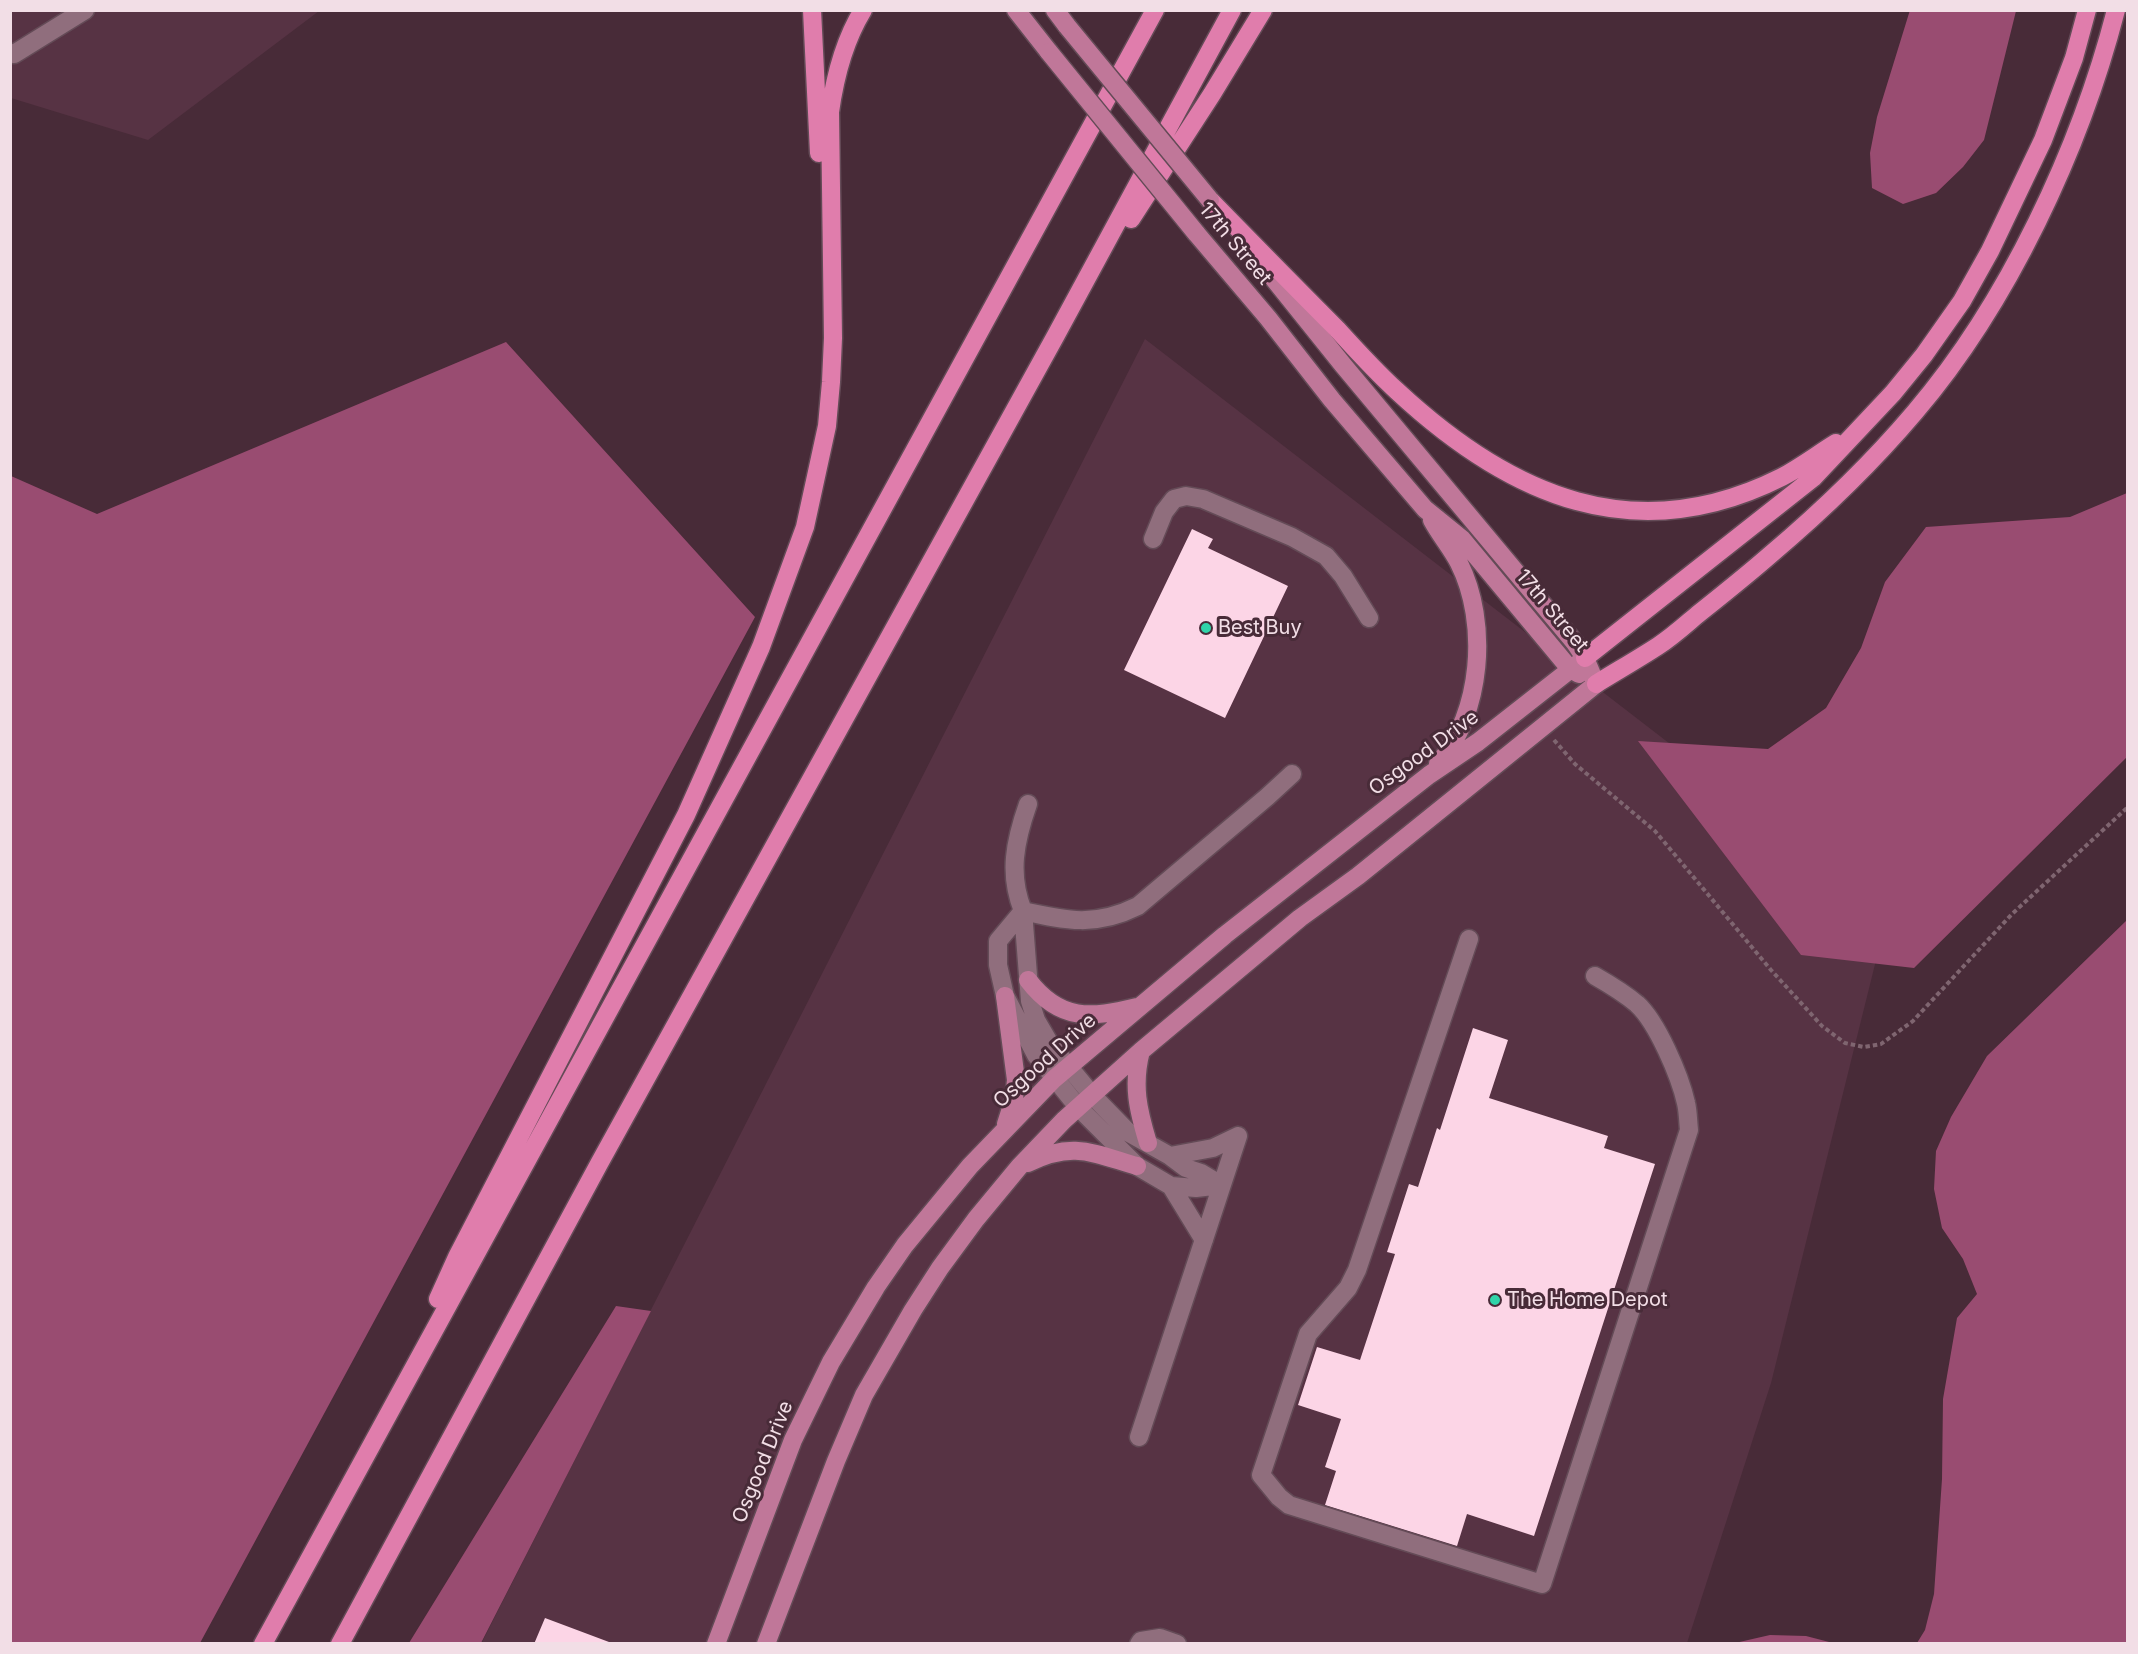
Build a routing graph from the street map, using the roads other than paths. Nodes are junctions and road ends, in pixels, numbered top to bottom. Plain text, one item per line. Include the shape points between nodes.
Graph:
1 (85, 10) edge
2 (812, 10) edge
3 (863, 10) edge
4 (1016, 10) edge
5 (1055, 10) edge
6 (1155, 10) edge
7 (1232, 10) edge
8 (1263, 10) edge
9 (2087, 10) edge
10 (2116, 10) edge
11 (10, 53) edge
12 (1210, 200) junction
13 (831, 294) junction
14 (1055, 337) junction
15 (1864, 423) junction
16 (1425, 509) junction
17 (1153, 539) dead end
18 (1369, 618) dead end
19 (1585, 658) junction
20 (1570, 669) junction
21 (1596, 684) junction
22 (1292, 774) dead end
23 (1429, 775) junction
24 (1028, 804) dead end
25 (1023, 911) junction
26 (1469, 939) dead end
27 (1595, 976) dead end
28 (1028, 980) junction
29 (1005, 996) junction
30 (1142, 1006) junction
31 (1141, 1051) junction
32 (1069, 1066) junction
33 (1054, 1079) junction
34 (1092, 1095) junction
35 (1078, 1107) junction
36 (1006, 1127) junction
37 (1148, 1143) junction
38 (1170, 1156) junction
39 (1137, 1166) junction
40 (1019, 1167) junction
41 (1221, 1185) junction
42 (1171, 1186) junction
43 (1204, 1240) junction
44 (379, 1430) junction
45 (1139, 1437) dead end
46 (263, 1644) edge
47 (340, 1644) edge
48 (716, 1644) edge
49 (766, 1644) edge
50 (1139, 1644) edge
51 (1177, 1644) edge

1 - 11 lane
2 - 13 highway via 818,146
3 - 13 highway via 835,79 830,112
4 - 16 main road, 17th Street, bridge
5 - 12 main road, 17th Street, bridge
6 - 44 highway
7 - 14 highway
8 - 14 highway
9 - 15 highway via 2074,58 2043,140 1990,251 1962,301 1924,355
10 - 21 highway via 2083,114 2030,234 1989,308 1916,411 1815,516 1751,572 1660,645
12 - 15 highway via 1397,391 1499,469 1561,498 1640,512 1694,508 1724,501 1784,476
12 - 19 main road, 17th Street
13 - 44 highway via 831,382 820,464 805,526 761,647 686,815 457,1257
14 - 47 highway
15 - 19 highway via 1813,478
16 - 20 main road, 17th Street via 1462,539
16 - 23 main road via 1459,563 1473,609 1477,655 1470,704 1446,755
17 - 18 lane via 1173,499 1203,499 1326,556
19 - 20 main road, Osgood Drive
19 - 21 main road, 17th Street
20 - 21 main road, 17th Street
20 - 23 main road, Osgood Drive via 1478,742
21 - 31 main road via 1358,876 1300,918
22 - 25 lane via 1138,906 1099,920 1074,921
23 - 30 main road, Osgood Drive via 1225,935
24 - 25 lane via 1014,867 1016,893
25 - 28 lane
25 - 29 lane via 998,941 998,965
26 - 27 lane via 1357,1270 1348,1287 1308,1334 1261,1475 1289,1505 1542,1584 1689,1130 1686,1102 1654,1023 1638,1005
28 - 30 main road via 1040,995 1067,1011 1103,1015
28 - 32 lane via 1036,1020
29 - 33 lane via 1036,1055
29 - 36 main road via 1017,1080
30 - 32 main road, Osgood Drive
31 - 34 main road
31 - 37 main road via 1136,1086
32 - 33 main road, Osgood Drive
32 - 34 lane
33 - 35 lane
33 - 36 main road, Osgood Drive
34 - 35 main road
34 - 37 lane via 1129,1133
35 - 39 lane
35 - 40 main road
36 - 48 main road, Osgood Drive via 905,1245 831,1362 793,1440
37 - 38 lane
38 - 41 lane
38 - 41 lane via 1213,1148 1238,1136
39 - 40 main road via 1078,1150 1048,1153
39 - 42 lane
40 - 49 main road via 940,1268 864,1395
41 - 42 lane
41 - 43 lane
42 - 43 lane
43 - 45 lane
44 - 46 highway
50 - 51 lane via 1160,1638

